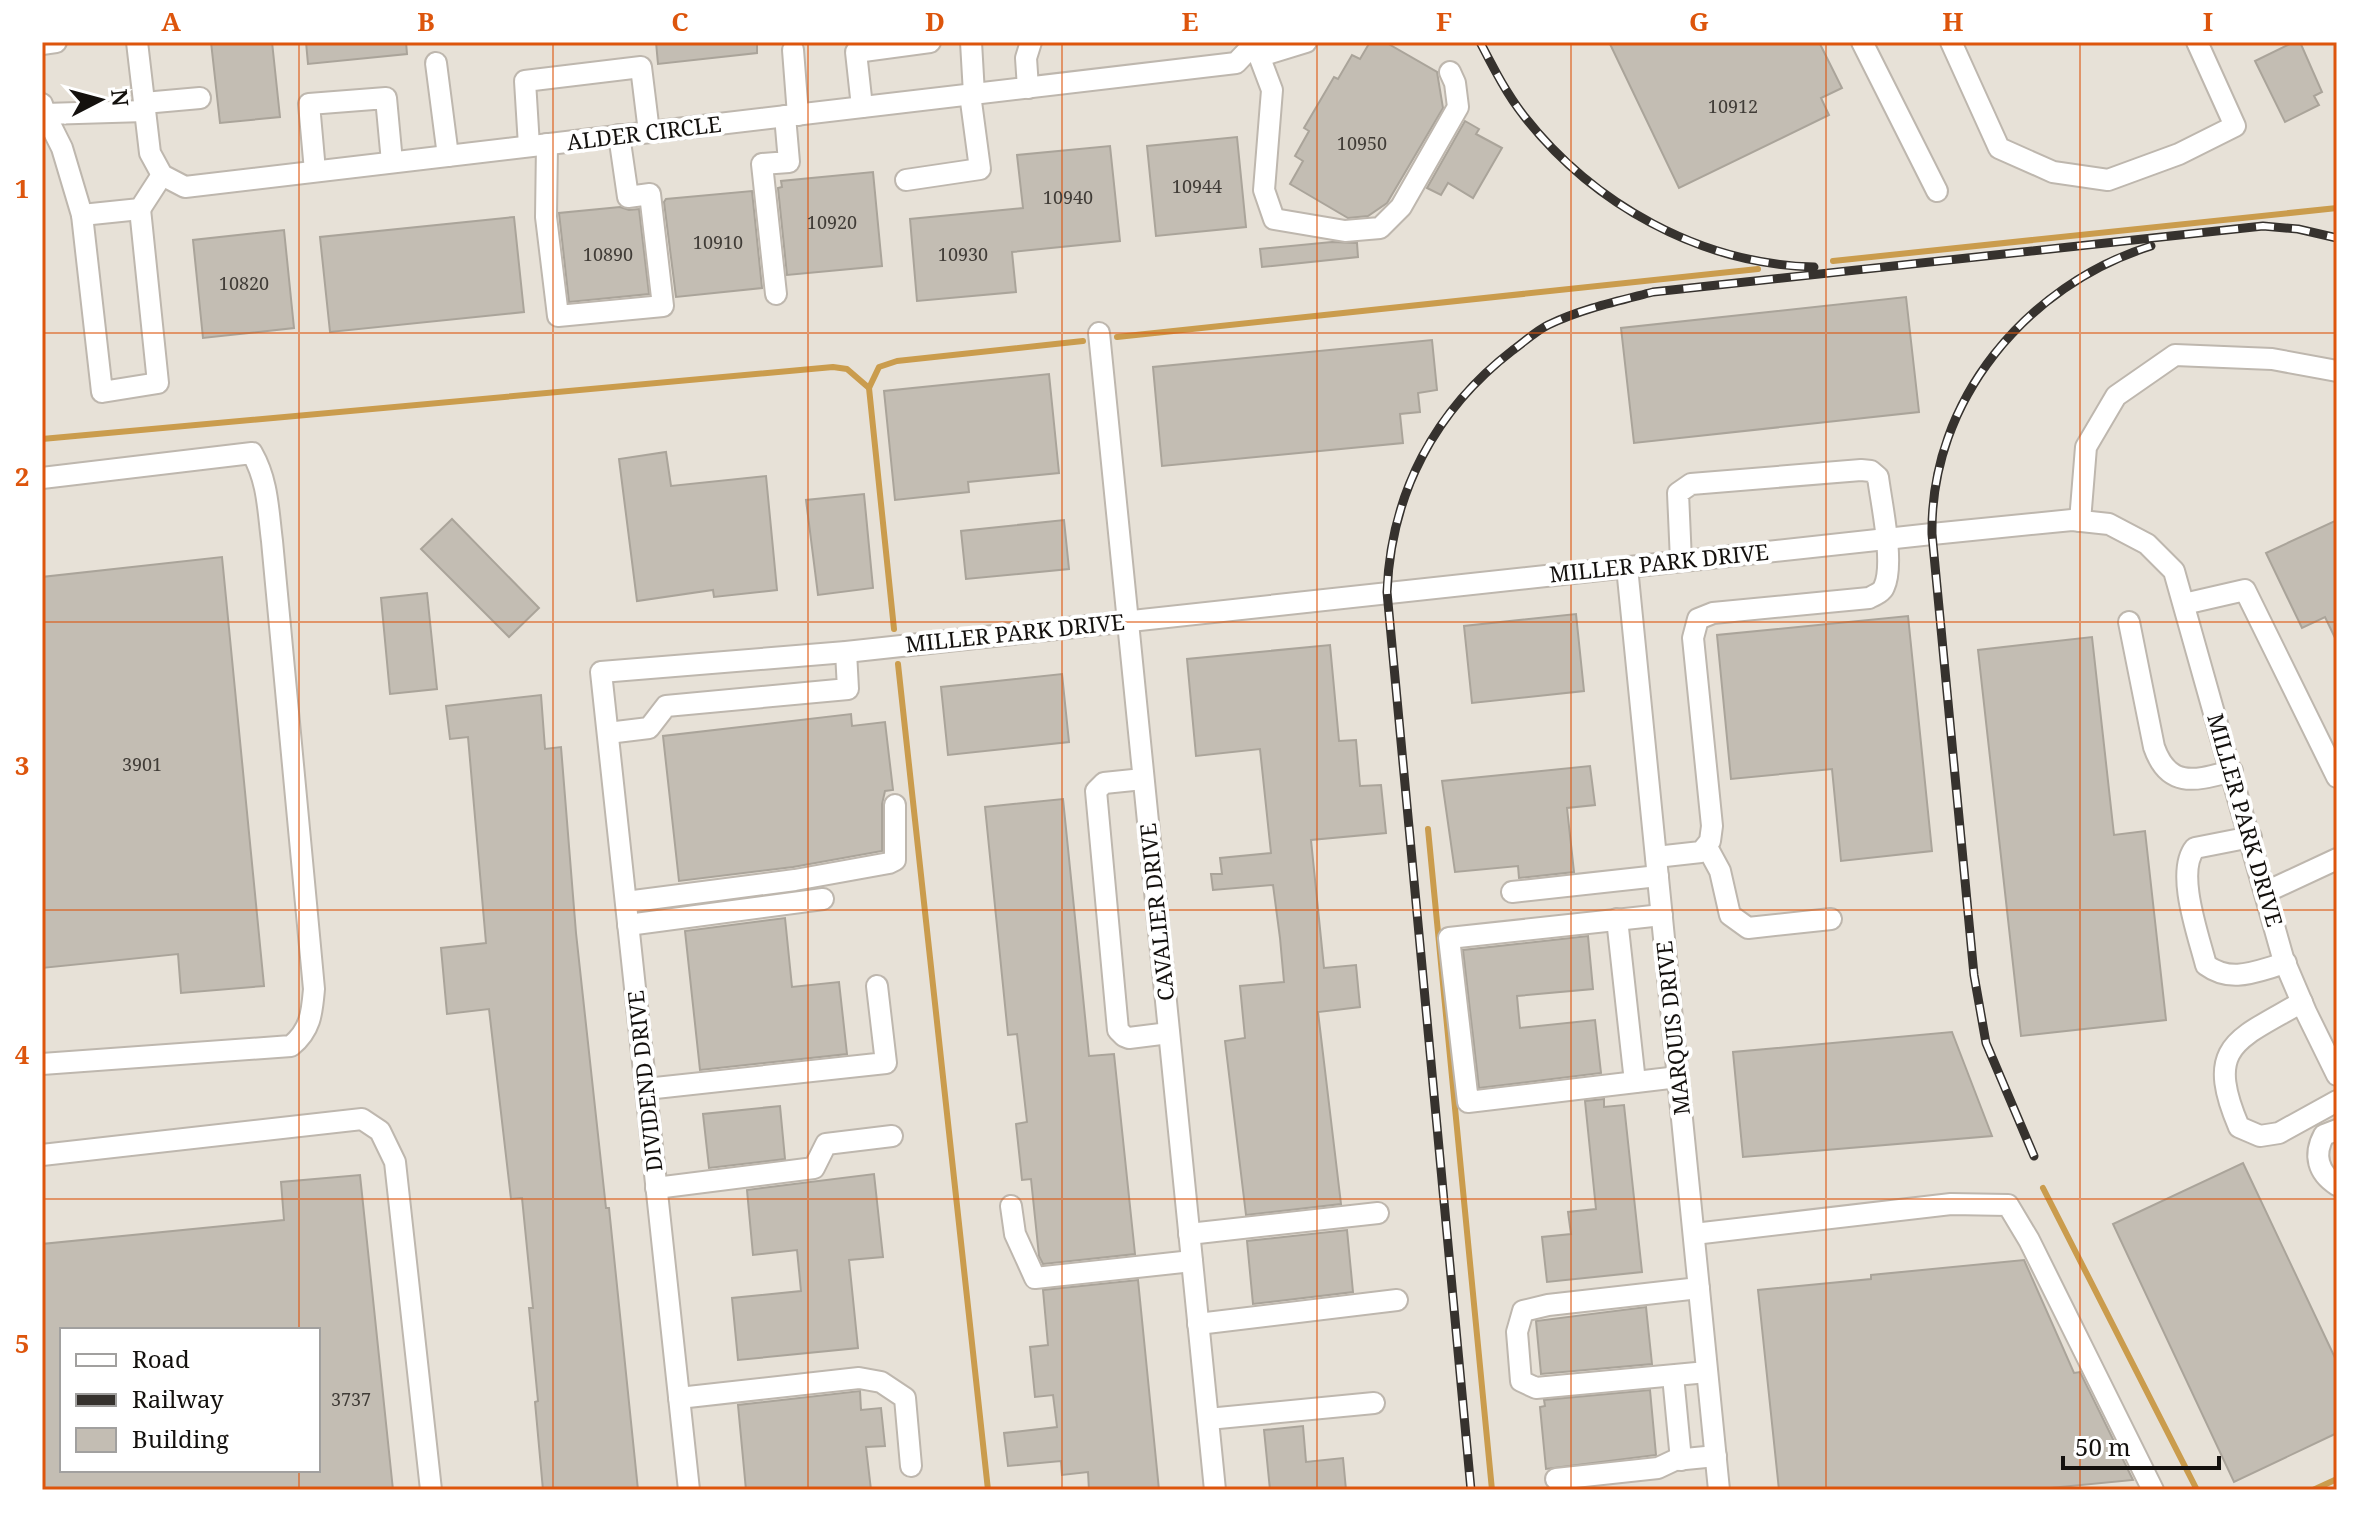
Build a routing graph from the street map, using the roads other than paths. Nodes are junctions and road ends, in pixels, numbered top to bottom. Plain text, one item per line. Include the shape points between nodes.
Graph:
1 (56, 42) edge
2 (137, 42) edge
3 (930, 42) edge
4 (971, 42) edge
5 (1031, 42) edge
6 (1306, 42) edge
7 (1862, 42) edge
8 (1951, 42) edge
9 (2197, 42) edge
10 (42, 44) edge
11 (1257, 48) edge
12 (793, 50) dead end
13 (436, 63) dead end
14 (1450, 72) dead end
15 (1028, 88) junction
16 (972, 94) junction
17 (200, 98) dead end
18 (144, 107) junction
19 (862, 107) junction
20 (44, 109) edge
21 (791, 115) junction
22 (649, 132) junction
23 (619, 135) junction
24 (538, 145) junction
25 (448, 156) junction
26 (392, 162) junction
27 (315, 171) junction
28 (162, 175) junction
29 (906, 180) dead end
30 (1937, 191) dead end
31 (140, 209) junction
32 (82, 215) junction
33 (776, 294) dead end
34 (1099, 333) dead end
35 (2337, 371) edge
36 (42, 478) edge
37 (2080, 521) junction
38 (1887, 538) junction
39 (1681, 561) junction
40 (1627, 567) junction
41 (2184, 604) junction
42 (1128, 621) junction
43 (2129, 622) dead end
44 (846, 652) junction
45 (601, 672) joint
46 (608, 733) junction
47 (2232, 771) junction
48 (2337, 777) edge
49 (1143, 779) junction
50 (895, 805) dead end
51 (2251, 837) junction
52 (1707, 847) junction
53 (2337, 859) edge
54 (1657, 867) junction
55 (1512, 892) dead end
56 (2266, 892) junction
57 (823, 899) dead end
58 (626, 902) junction
59 (1662, 915) junction
60 (1617, 919) junction
61 (1831, 919) dead end
62 (628, 925) junction
63 (2286, 963) junction
64 (877, 986) dead end
65 (2302, 1002) junction
66 (1169, 1033) junction
67 (2331, 1050) edge
68 (42, 1064) edge
69 (2337, 1075) edge
70 (1678, 1077) junction
71 (1635, 1082) junction
72 (646, 1089) junction
73 (2337, 1101) edge
74 (2337, 1130) edge
75 (892, 1136) dead end
76 (42, 1155) edge
77 (2337, 1185) edge
78 (656, 1188) junction
79 (1011, 1206) dead end
80 (1378, 1213) dead end
81 (1189, 1234) junction
82 (1694, 1234) junction
83 (1192, 1261) junction
84 (1699, 1288) junction
85 (1397, 1300) dead end
86 (1198, 1324) junction
87 (1708, 1377) junction
88 (1674, 1384) junction
89 (679, 1398) junction
90 (1374, 1403) dead end
91 (1208, 1419) junction
92 (1716, 1456) junction
93 (1681, 1460) junction
94 (911, 1466) dead end
95 (1556, 1479) dead end
96 (431, 1490) edge
97 (689, 1490) edge
98 (1215, 1490) edge
99 (1719, 1490) edge
100 (2153, 1490) edge

1 - 10 street
2 - 18 street
3 - 19 street via 856,52
4 - 16 street
5 - 15 street
6 - 11 street, ALDER CIRCLE
7 - 30 street
8 - 9 street via 1999,148 2053,172 2108,180 2235,126
11 - 14 street via 1272,90 1264,190 1274,219 1345,231 1380,228 1401,207 1458,107
11 - 15 street, ALDER CIRCLE via 1236,63
12 - 21 street
13 - 25 street
15 - 16 street, ALDER CIRCLE
16 - 19 street, ALDER CIRCLE
16 - 29 street via 980,169
17 - 18 street
18 - 20 street
18 - 28 street via 150,153
19 - 21 street, ALDER CIRCLE
20 - 32 street
21 - 22 street, ALDER CIRCLE
21 - 33 street via 789,162 762,164
22 - 23 street, ALDER CIRCLE
22 - 24 street via 641,67 525,81
23 - 24 street, ALDER CIRCLE
23 - 24 street via 628,197 650,194 663,306 558,316
24 - 25 street, ALDER CIRCLE
25 - 26 street, ALDER CIRCLE
26 - 27 street, ALDER CIRCLE
26 - 27 street via 386,98 309,104
27 - 28 street, ALDER CIRCLE via 185,187
28 - 31 street
31 - 32 street
31 - 32 street via 158,383 102,392
34 - 42 street, CAVALIER DRIVE
35 - 37 street via 2272,359 2175,355 2116,396 2086,447
36 - 68 street via 252,453 265,483 272,541 314,989 307,1028 291,1046
37 - 38 street, MILLER PARK DRIVE
37 - 41 street, MILLER PARK DRIVE via 2109,524 2147,544 2174,571
38 - 39 street, MILLER PARK DRIVE
38 - 39 street via 1878,477 1871,471 1691,484 1678,493
38 - 52 street via 1884,588 1869,598 1713,613 1698,619 1693,638 1712,826
39 - 40 street, MILLER PARK DRIVE
40 - 42 street, MILLER PARK DRIVE
40 - 54 street, MARQUIS DRIVE
41 - 47 street, MILLER PARK DRIVE
41 - 48 street via 2245,590
42 - 44 street, MILLER PARK DRIVE
42 - 49 street, CAVALIER DRIVE
43 - 47 street via 2161,765 2194,781
44 - 45 street, MILLER PARK DRIVE
44 - 46 street via 848,689 666,706 649,728
45 - 46 street, DIVIDEND DRIVE
46 - 58 street, DIVIDEND DRIVE
47 - 51 street, MILLER PARK DRIVE
49 - 66 street, CAVALIER DRIVE
49 - 66 street via 1104,783 1096,791 1118,1030 1129,1038
50 - 58 street via 895,860 889,863
51 - 56 street, MILLER PARK DRIVE
51 - 63 street via 2195,848 2186,864 2206,965 2232,977
52 - 54 street
52 - 61 street via 1720,871 1730,915 1748,928
53 - 56 street
54 - 55 street
54 - 59 street, MARQUIS DRIVE
56 - 63 street, MILLER PARK DRIVE
57 - 62 street
58 - 62 street, DIVIDEND DRIVE
59 - 60 street
59 - 70 street, MARQUIS DRIVE
60 - 71 street
60 - 71 street via 1449,938 1468,1102
62 - 72 street, DIVIDEND DRIVE
63 - 65 street, MILLER PARK DRIVE
64 - 72 street via 886,1063
65 - 67 street, MILLER PARK DRIVE
65 - 73 street via 2233,1049 2224,1066 2229,1103 2239,1127 2260,1136 2279,1133
66 - 81 street, CAVALIER DRIVE
67 - 69 street, MILLER PARK DRIVE
70 - 71 street
70 - 82 street, MARQUIS DRIVE
72 - 78 street, DIVIDEND DRIVE
74 - 77 street via 2324,1135 2317,1154 2326,1178
75 - 78 street via 826,1144 814,1168
76 - 96 street via 362,1119 380,1131 395,1162
78 - 89 street, DIVIDEND DRIVE
79 - 83 street via 1015,1234 1035,1278
80 - 81 street
81 - 83 street, CAVALIER DRIVE
82 - 84 street, MARQUIS DRIVE
82 - 100 street via 1951,1204 2008,1205
83 - 86 street, CAVALIER DRIVE
84 - 87 street, MARQUIS DRIVE
84 - 88 street via 1523,1311 1517,1332 1521,1381 1536,1388
85 - 86 street
86 - 91 street, CAVALIER DRIVE
87 - 88 street
87 - 92 street, MARQUIS DRIVE
88 - 93 street
89 - 94 street via 859,1378 881,1382 905,1398
89 - 97 street, DIVIDEND DRIVE
90 - 91 street
91 - 98 street, CAVALIER DRIVE
92 - 93 street
92 - 99 street, MARQUIS DRIVE
93 - 95 street via 1658,1468

